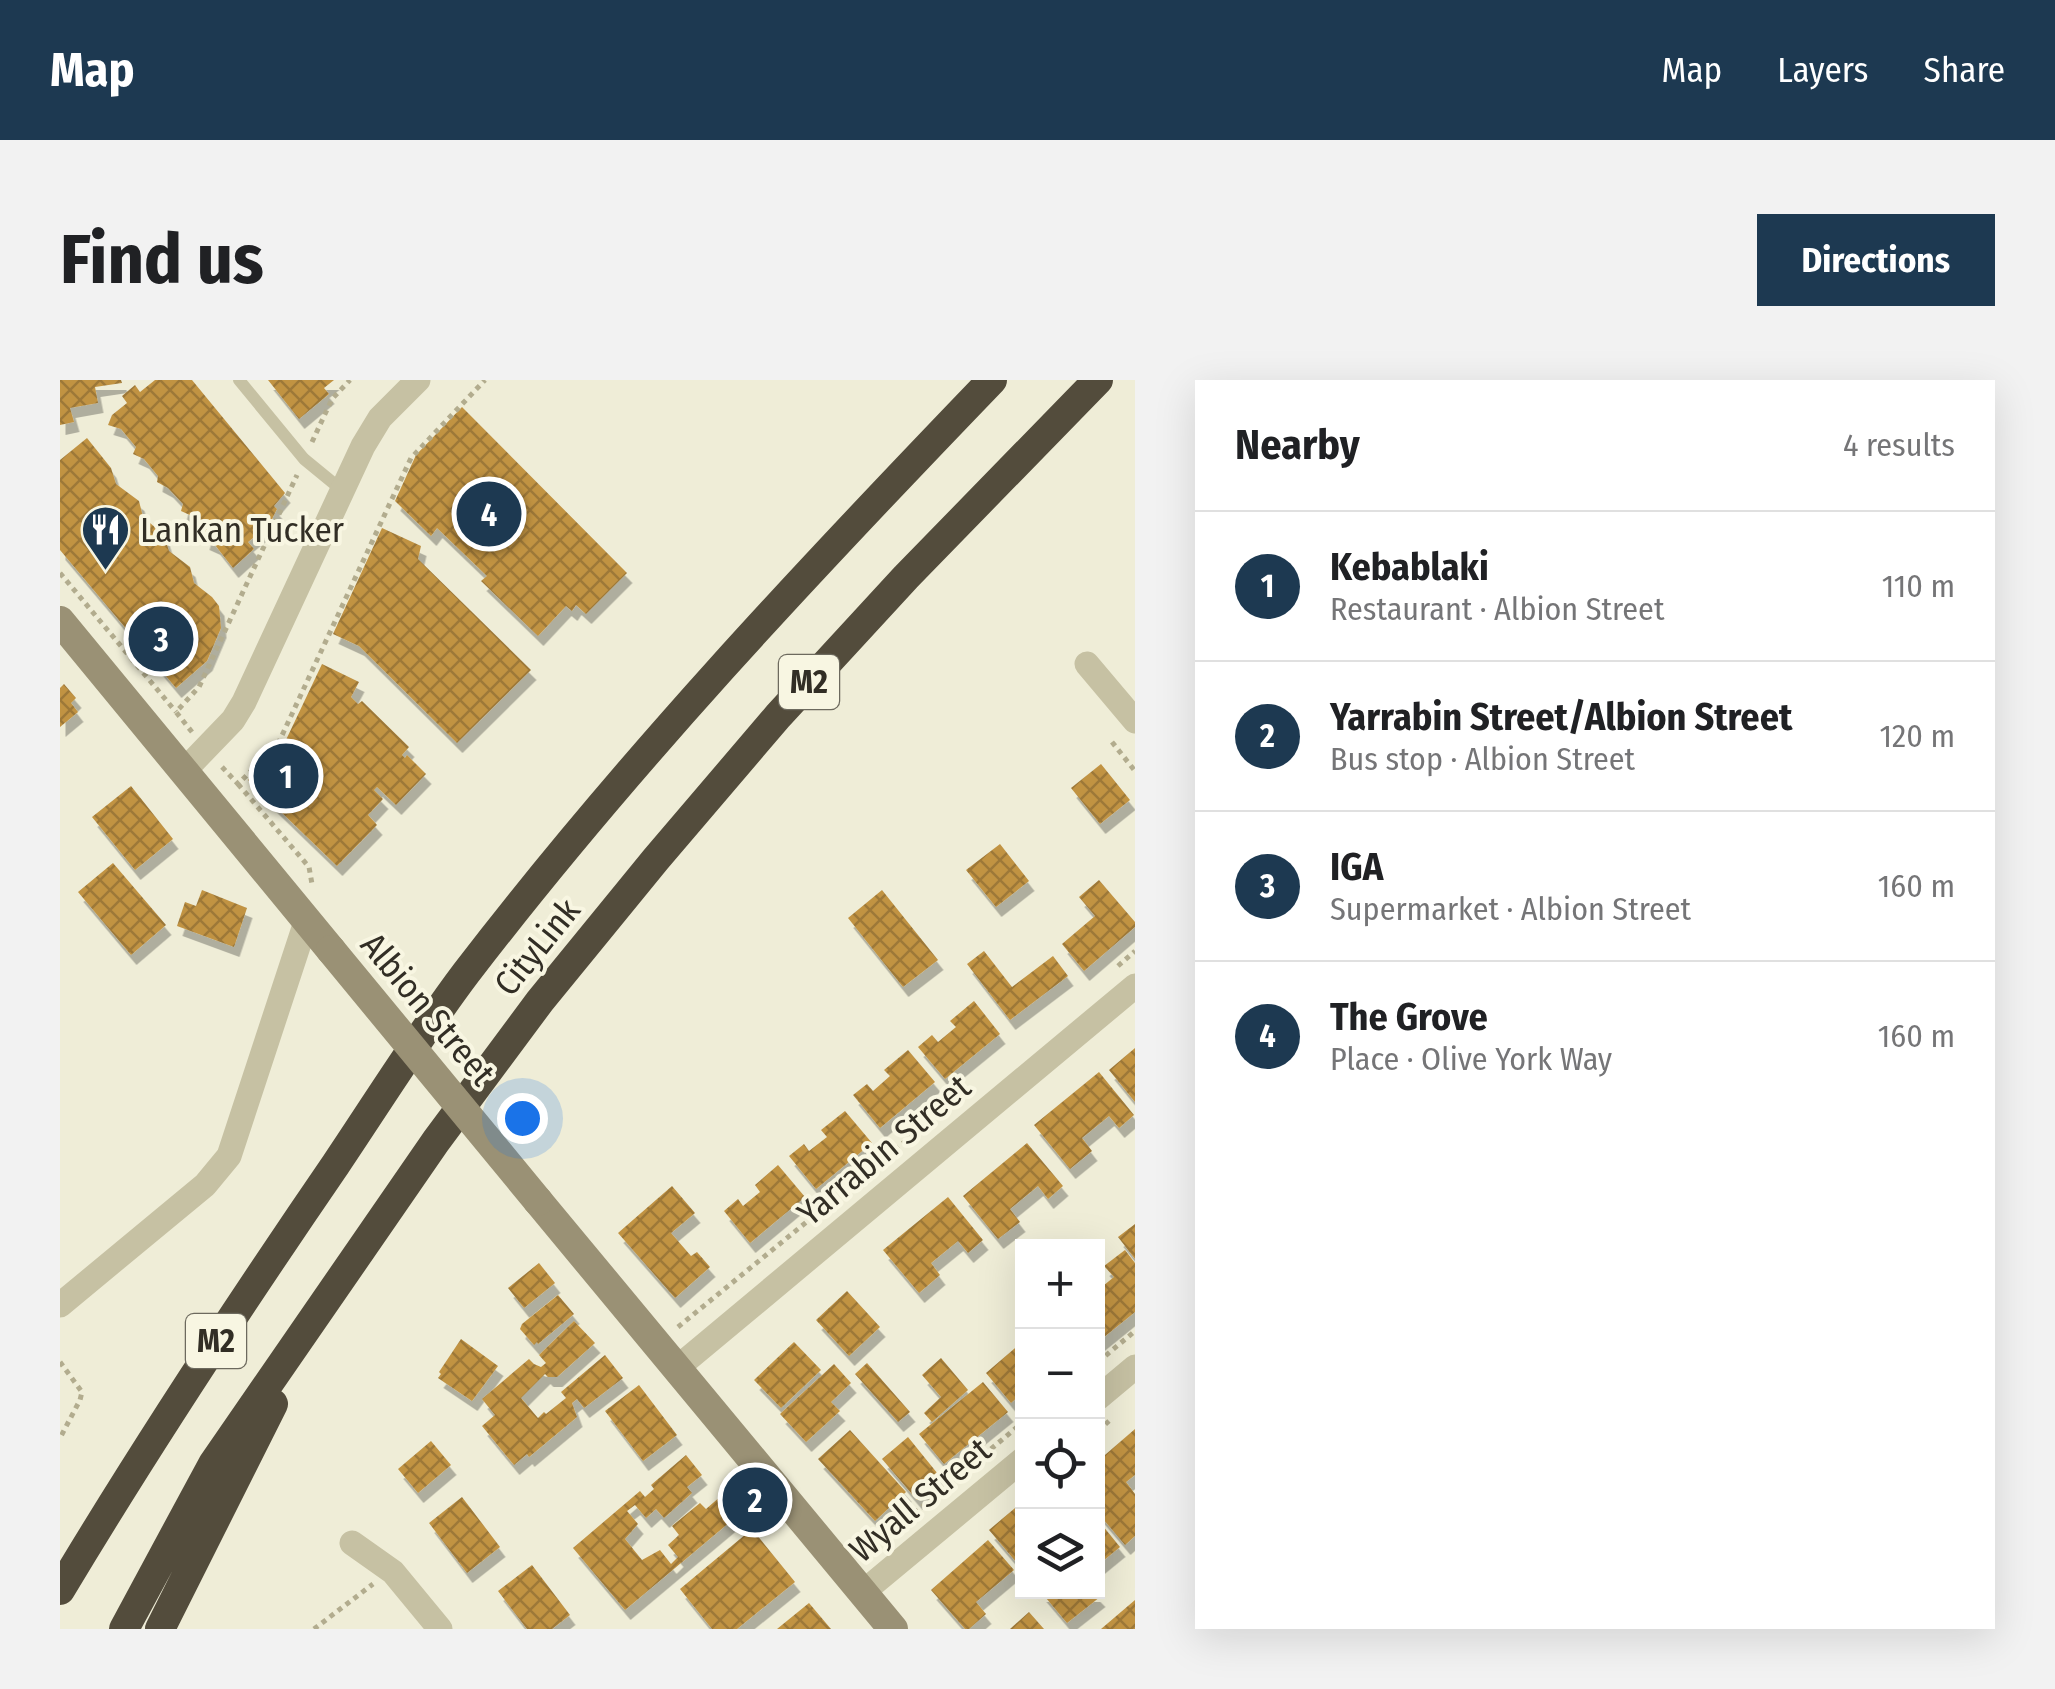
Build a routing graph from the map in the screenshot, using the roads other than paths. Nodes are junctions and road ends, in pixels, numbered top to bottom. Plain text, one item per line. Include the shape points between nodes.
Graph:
1 (238, 380) edge
2 (418, 380) edge
3 (992, 380) edge
4 (1098, 380) edge
5 (343, 492) junction
6 (60, 621) edge
7 (1087, 664) dead end
8 (1135, 721) edge
9 (184, 772) junction
10 (307, 919) junction
11 (1135, 986) edge
12 (324, 1303) junction
13 (60, 1304) edge
14 (1135, 1367) edge
15 (677, 1368) junction
16 (1105, 1392) edge
17 (1015, 1466) edge
18 (130, 1473) junction
19 (352, 1543) dead end
20 (60, 1573) edge
21 (60, 1590) edge
22 (862, 1594) junction
23 (124, 1629) edge
24 (160, 1629) edge
25 (440, 1629) edge
26 (893, 1629) edge

1 - 5 lane via 304,459
2 - 5 street via 373,428
3 - 18 highway, CityLink / M2 via 716,674 464,975
4 - 12 highway, CityLink / M2 via 893,591 656,860 528,1017
5 - 9 street via 244,702
6 - 9 street, Albion Street
7 - 8 street
9 - 10 street, Albion Street
10 - 13 street via 229,1156 204,1185
10 - 15 street, Albion Street, bridge
11 - 15 street, Yarrabin Street
12 - 23 highway, CityLink / M2 via 213,1464
12 - 24 highway
14 - 16 street
15 - 22 street, Albion Street
17 - 22 street, Wyall Street
18 - 20 highway
18 - 21 highway, CityLink / M2
19 - 25 street via 393,1572
22 - 26 street, Albion Street

